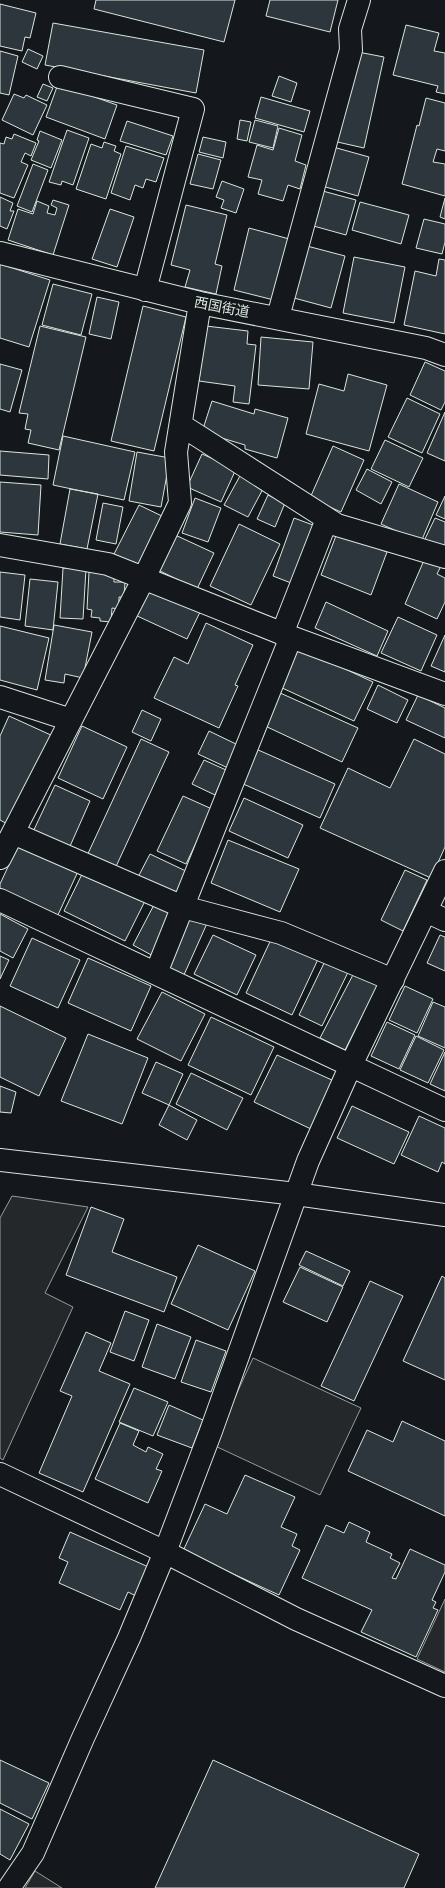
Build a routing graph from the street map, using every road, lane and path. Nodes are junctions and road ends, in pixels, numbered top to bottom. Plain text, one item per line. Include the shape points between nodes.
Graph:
1 (359, 0) edge
2 (60, 78) dead end
3 (0, 254) edge
4 (145, 290) junction
5 (200, 303) junction
6 (278, 317) junction
7 (445, 355) edge
8 (181, 425) junction
9 (327, 519) junction
10 (0, 545) edge
11 (445, 557) edge
12 (144, 578) junction
13 (286, 636) junction
14 (445, 694) edge
15 (0, 697) edge
16 (71, 720) junction
17 (13, 833) junction
18 (0, 858) edge
19 (445, 871) edge
20 (0, 900) edge
21 (183, 907) junction
22 (435, 916) edge
23 (156, 973) junction
24 (393, 980) junction
25 (351, 1065) junction
26 (445, 1110) edge
27 (0, 1160) edge
28 (296, 1194) junction
29 (445, 1215) edge
30 (0, 1474) edge
31 (165, 1552) junction
32 (445, 1686) edge
33 (9, 1888) edge

1 - 6 street via 350,29 352,50
2 - 4 street via 193,109
3 - 4 street, 西国街道
4 - 5 street, 西国街道
5 - 6 street, 西国街道
5 - 8 street
6 - 7 street, 西国街道 via 426,348
8 - 9 street
8 - 12 street via 176,452 180,503
9 - 11 street via 337,526
9 - 13 street
10 - 12 street via 108,564
12 - 13 street
12 - 16 street
13 - 14 street
13 - 21 street
15 - 16 street
16 - 17 street
17 - 18 street
17 - 21 street
19 - 22 street
20 - 23 street
21 - 23 street
21 - 24 street via 281,933
22 - 24 street
23 - 25 street
24 - 25 street
25 - 26 street
25 - 28 street
27 - 28 street
28 - 29 street
28 - 31 street
30 - 31 street
31 - 32 street via 296,1619
31 - 33 street via 33,1853

